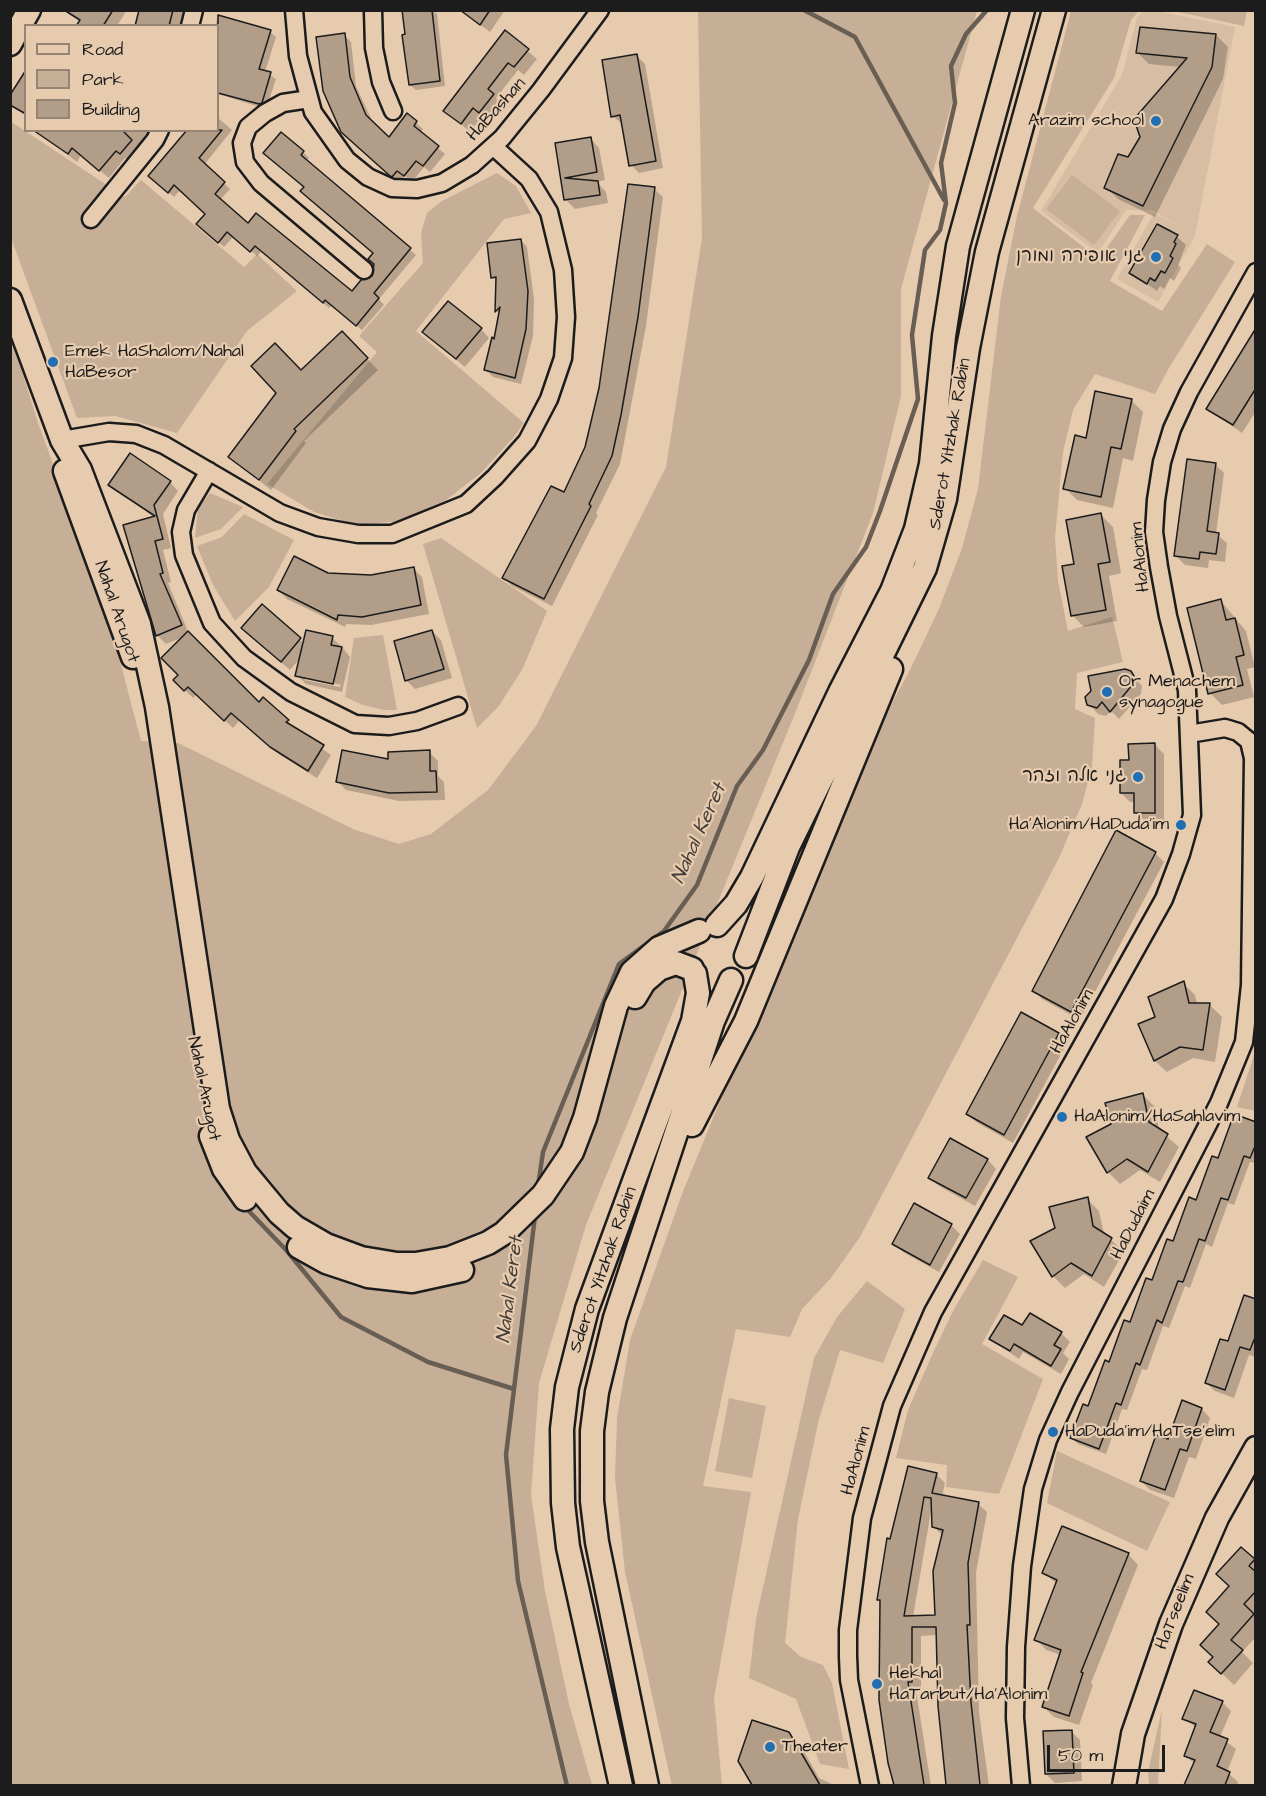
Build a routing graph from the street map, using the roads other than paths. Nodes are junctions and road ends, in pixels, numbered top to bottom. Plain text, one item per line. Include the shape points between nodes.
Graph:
1 (29, 10) edge
2 (294, 10) edge
3 (374, 10) edge
4 (600, 10) edge
5 (1023, 10) edge
6 (1054, 10) edge
7 (10, 44) edge
8 (309, 99) junction
9 (393, 111) dead end
10 (159, 132) edge
11 (494, 146) junction
12 (91, 219) dead end
13 (364, 270) dead end
14 (1256, 272) edge
15 (10, 300) edge
16 (62, 440) junction
17 (209, 471) junction
18 (925, 568) junction
19 (458, 706) dead end
20 (1189, 734) junction
21 (708, 928) junction
22 (746, 956) junction
23 (693, 972) junction
24 (731, 980) junction
25 (1252, 1011) edge
26 (646, 1224) junction
27 (1256, 1448) edge
28 (621, 1785) edge
29 (647, 1785) edge
30 (870, 1785) edge
31 (1021, 1785) edge
32 (1124, 1785) edge

1 - 7 main road
2 - 8 street, HaBashan via 298,56
3 - 9 street via 374,48
4 - 11 street, HaBashan via 542,90
5 - 21 main road, Sderot Yitzhak Rabin via 958,246 945,326 932,464 916,529 892,591 752,877 736,904
6 - 18 main road, Sderot Yitzhak Rabin via 987,252 945,499
8 - 11 street, HaBashan via 313,112 347,160 368,177 392,188 417,189 442,183
8 - 13 street via 283,103 248,127 242,143 245,162 261,183
10 - 12 street
11 - 17 street via 529,179 549,212 563,270 563,358 549,399 527,441 466,504 392,534 358,534 318,527 280,513
14 - 20 street, HaAlonim via 1172,429 1156,500 1156,544 1168,616 1187,690
15 - 16 main road, Nahal Arugot
16 - 17 street via 109,432 136,434
16 - 21 main road, Nahal Arugot via 80,470 133,604 144,643 220,1116 235,1156 255,1188 295,1227 340,1251 397,1264 450,1258 504,1233 543,1196 572,1152 616,1006 632,972 650,953
16 - 23 main road, Nahal Arugot via 65,472 134,658 198,1083 209,1132 224,1169 238,1190 287,1239 347,1271 412,1281 452,1274 510,1246 548,1210 580,1165 598,1120 630,1008 644,982 659,969 676,963
17 - 19 street via 186,510 182,532 184,555 212,623 244,658 291,692 355,724 389,726
18 - 22 main road, Sderot Yitzhak Rabin via 788,847
18 - 26 main road via 911,616 746,1021 671,1166
20 - 25 street, HaDudaim via 1225,728 1238,732 1248,741 1253,758
20 - 30 street, HaAlonim via 1192,815 1164,899 933,1312 892,1406 862,1518 848,1630 849,1680
21 - 22 main road via 726,926 741,938
21 - 23 main road via 688,947
22 - 24 main road via 739,974
23 - 24 main road via 712,984
23 - 28 main road, Sderot Yitzhak Rabin via 698,993 693,1021 587,1309 567,1387 562,1429 568,1547
24 - 26 main road, Sderot Yitzhak Rabin via 720,1001
25 - 31 street, HaDudaim via 1234,1070 1070,1392 1048,1440 1033,1489 1016,1647 1015,1718
26 - 29 main road, Sderot Yitzhak Rabin via 604,1356 591,1463 597,1542
27 - 32 main road, HaTseelim via 1217,1518 1171,1624 1133,1734

